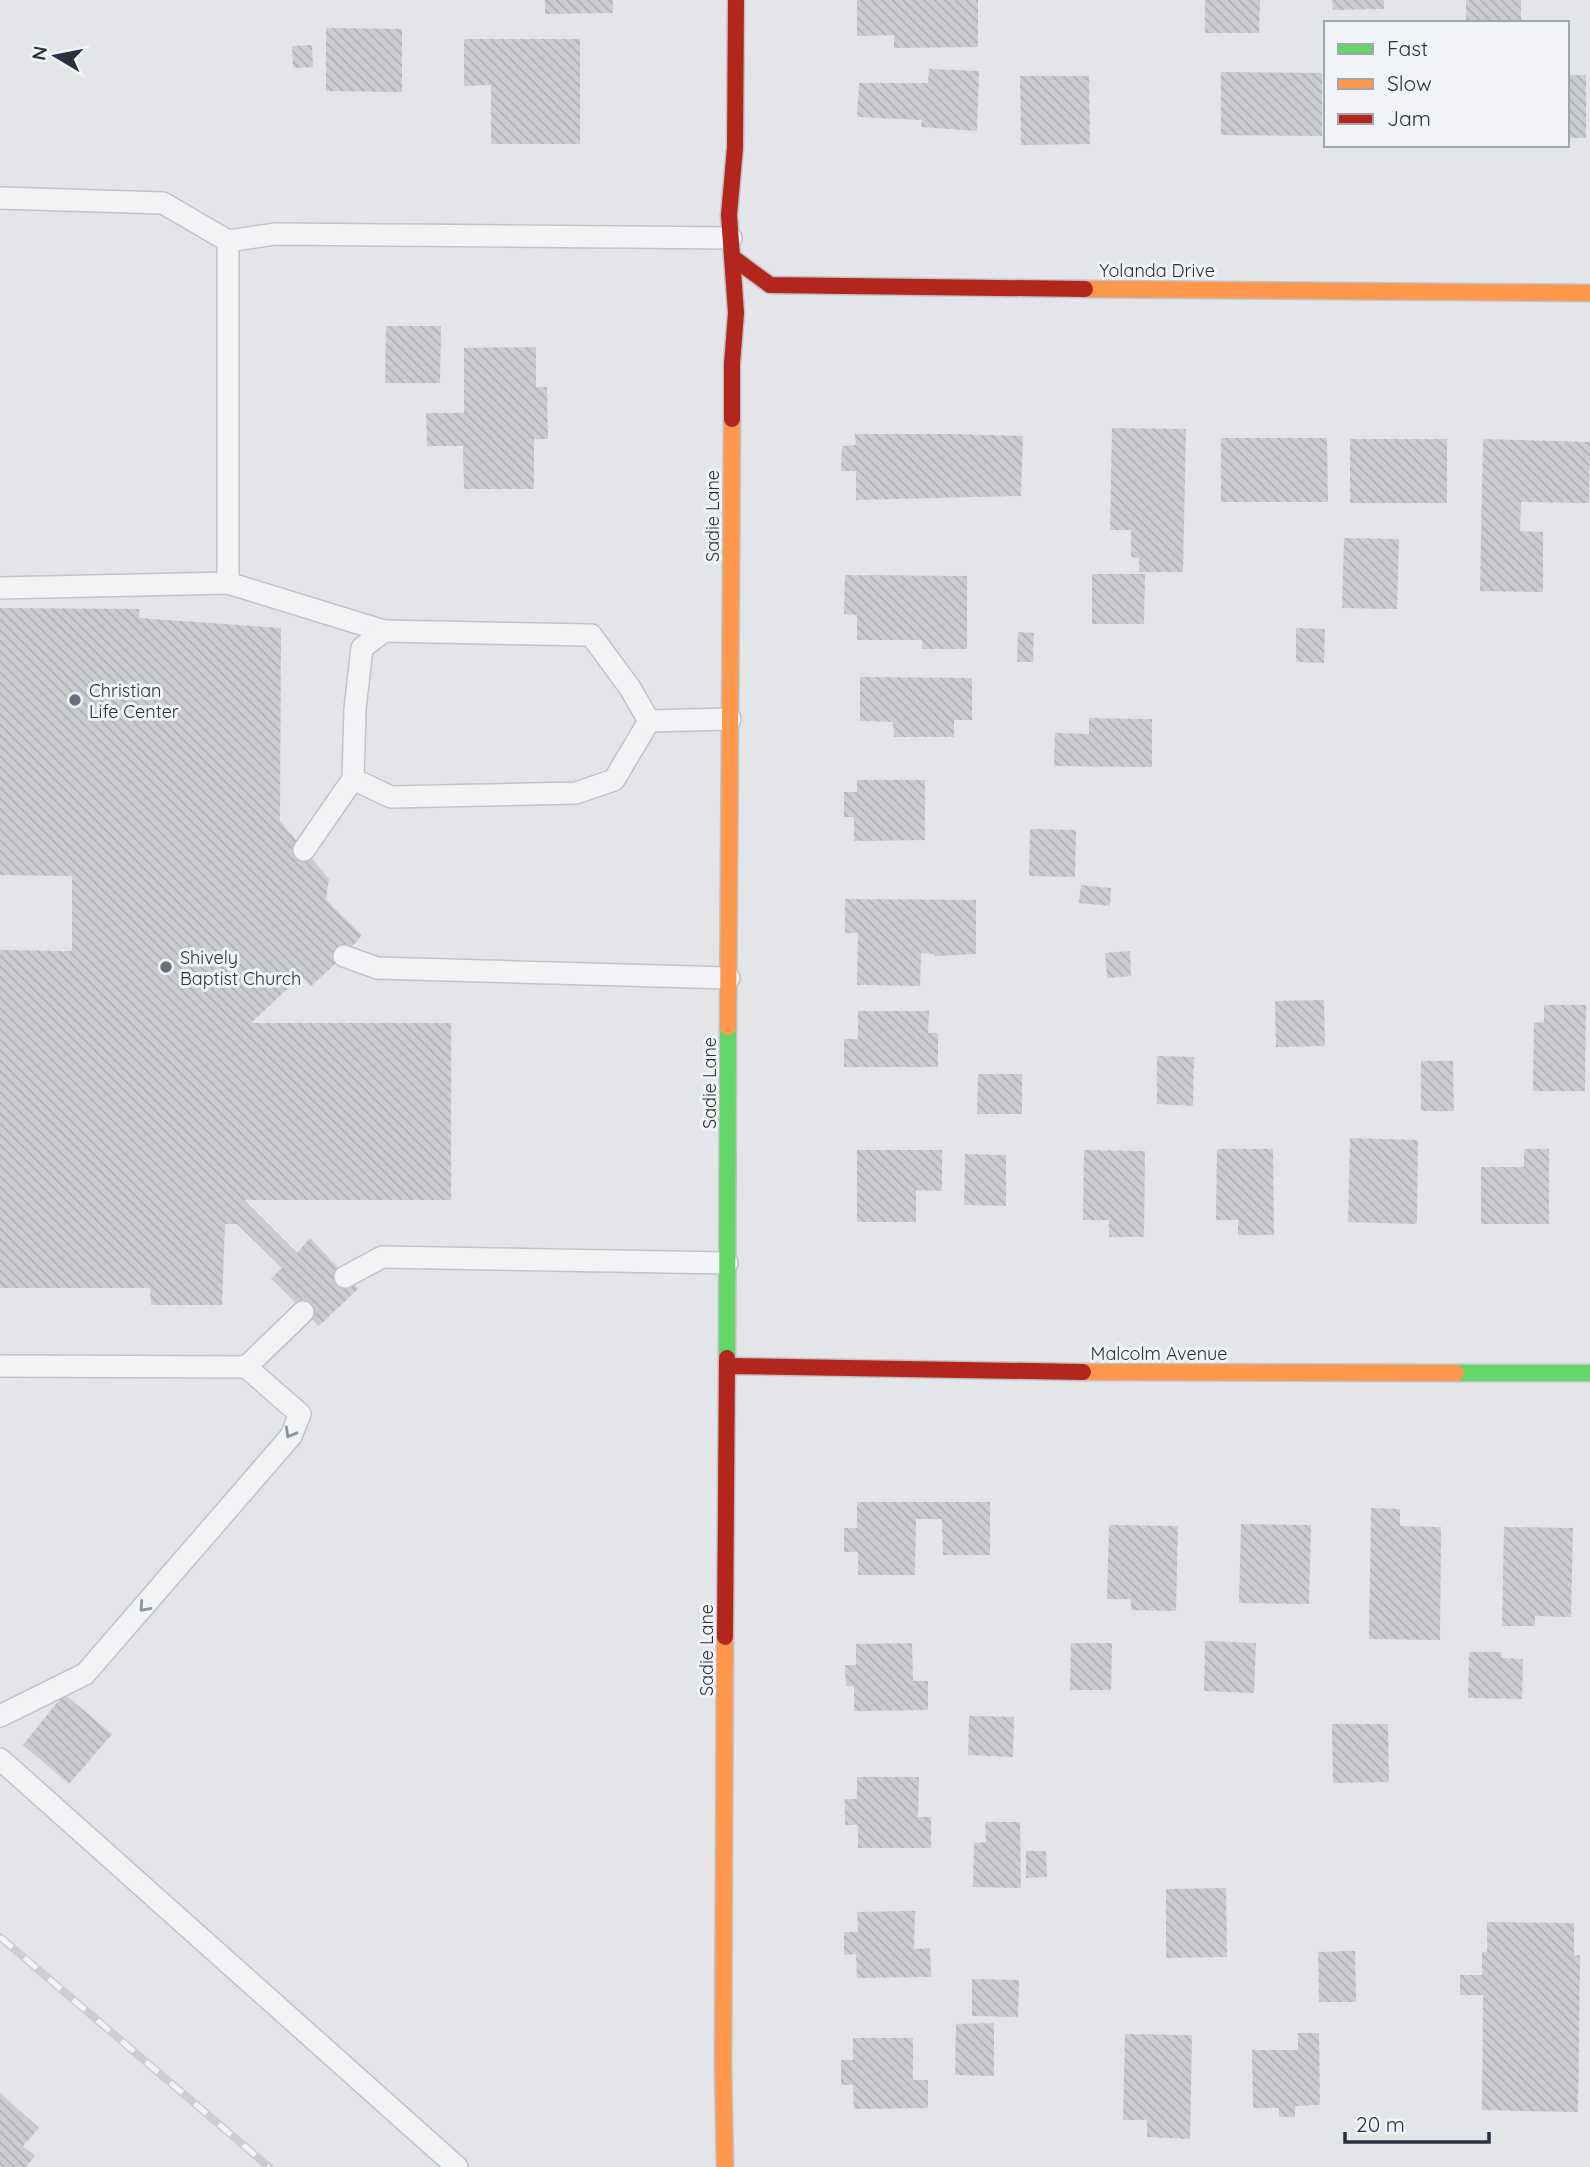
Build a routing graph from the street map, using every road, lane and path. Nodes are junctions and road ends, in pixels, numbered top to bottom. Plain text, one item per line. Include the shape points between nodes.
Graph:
1 (736, 0) edge
2 (0, 198) edge
3 (228, 241) junction
4 (732, 247) junction
5 (1590, 293) edge
6 (229, 583) junction
7 (0, 588) edge
8 (384, 631) junction
9 (730, 719) junction
10 (649, 721) junction
11 (353, 779) junction
12 (304, 850) dead end
13 (344, 956) dead end
14 (729, 978) junction
15 (727, 1263) junction
16 (345, 1277) dead end
17 (303, 1312) dead end
18 (0, 1366) edge
19 (727, 1366) junction
20 (246, 1367) junction
21 (1590, 1373) edge
22 (0, 1716) edge
23 (0, 1759) edge
24 (457, 2167) edge
25 (725, 2167) edge

1 - 4 street, Sadie Lane via 735,148 729,215
2 - 3 lane via 163,203
3 - 4 lane via 275,234
3 - 6 lane
4 - 5 street, Yolanda Drive via 769,285
4 - 9 street, Sadie Lane via 736,313
6 - 7 lane
6 - 8 lane
8 - 10 lane via 591,635
8 - 11 lane via 362,648
9 - 10 lane
9 - 14 street, Sadie Lane
10 - 11 lane via 614,780 576,793 391,797
11 - 12 lane
13 - 14 lane via 377,968
14 - 15 street, Sadie Lane
15 - 16 lane via 382,1257
15 - 19 street, Sadie Lane
17 - 20 lane
18 - 20 lane
19 - 21 street, Malcolm Avenue via 1154,1373
19 - 25 street, Sadie Lane
20 -> 22 lane via 300,1414 291,1437 85,1674
23 - 24 lane

